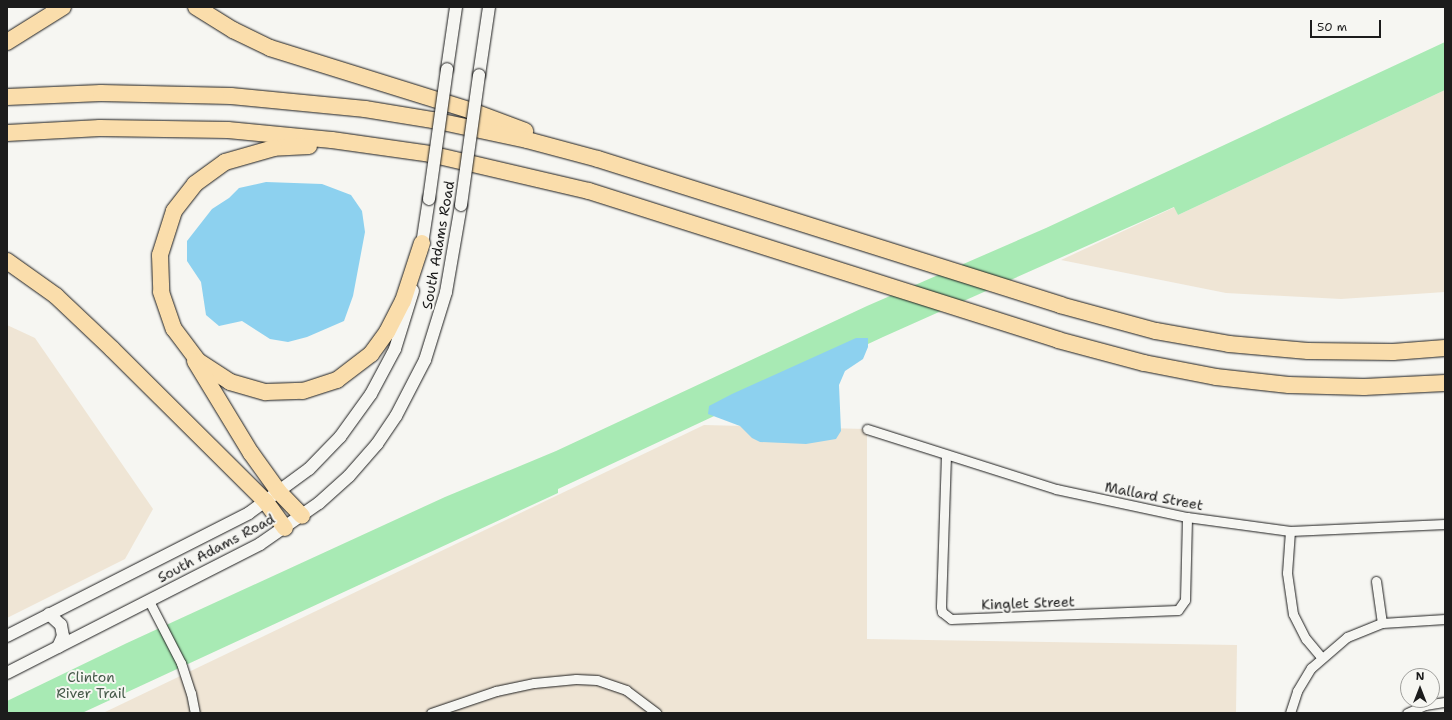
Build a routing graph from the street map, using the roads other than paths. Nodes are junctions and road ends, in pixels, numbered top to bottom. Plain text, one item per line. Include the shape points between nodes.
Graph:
1 (63, 7) edge
2 (196, 7) edge
3 (456, 7) edge
4 (489, 7) edge
5 (7, 42) edge
6 (7, 97) edge
7 (7, 133) edge
8 (378, 146) junction
9 (598, 159) junction
10 (422, 243) junction
11 (7, 261) edge
12 (1445, 348) edge
13 (188, 349) junction
14 (1445, 383) edge
15 (867, 429) dead end
16 (946, 455) junction
17 (279, 492) junction
18 (266, 502) junction
19 (302, 516) junction
20 (1187, 517) junction
21 (1445, 524) edge
22 (285, 528) junction
23 (1290, 531) junction
24 (1376, 581) dead end
25 (149, 601) junction
26 (49, 614) junction
27 (1445, 619) edge
28 (1382, 623) junction
29 (7, 636) edge
30 (58, 647) junction
31 (1321, 657) junction
32 (7, 673) edge
33 (1445, 702) edge
34 (195, 713) edge
35 (431, 713) edge
36 (656, 713) edge
37 (1290, 713) edge
38 (1407, 713) edge

1 - 5 highway
2 - 9 highway via 233,30 270,48 469,110
3 - 10 main road, South Adams Road, bridge
4 - 19 main road, South Adams Road, bridge via 461,205 442,310 431,346 412,389 365,458 334,490
6 - 9 highway via 167,93 314,103 463,125
7 - 8 highway via 100,128 197,129 297,136
8 - 13 highway via 288,146 261,150 225,162 187,192 165,232 159,267 161,292 168,316
8 - 14 highway via 477,164 575,187 1097,352 1216,376 1289,385 1341,387
9 - 12 highway via 1130,325 1230,344 1336,352
10 - 13 highway via 403,301 387,332 371,354 337,380 302,391 277,393 254,390 219,376 198,361
10 - 17 main road, South Adams Road via 406,319 395,349 375,388 340,437 309,469
11 - 18 highway via 56,296
13 - 17 highway via 251,453
15 - 16 street, Mallard Street
16 - 20 street, Mallard Street via 1056,489
16 - 20 street, Kinglet Street via 941,606 942,612 951,619 1178,610 1186,596
17 - 18 main road, South Adams Road
17 - 19 highway
18 - 22 highway
18 - 26 main road, South Adams Road
19 - 22 main road, South Adams Road
20 - 23 street, Mallard Street
21 - 23 street, Mallard Street
22 - 25 main road, South Adams Road via 243,553
23 - 31 street via 1287,574 1293,614 1306,639
24 - 28 street
25 - 30 main road, South Adams Road
25 - 34 street via 181,663
26 - 29 main road, South Adams Road
26 - 30 main road via 61,625 63,636
27 - 28 street
28 - 31 street via 1347,637
30 - 32 main road, South Adams Road
31 - 37 street via 1305,678
33 - 38 street via 1425,705
35 - 36 street via 496,691 576,679 597,680 626,690

